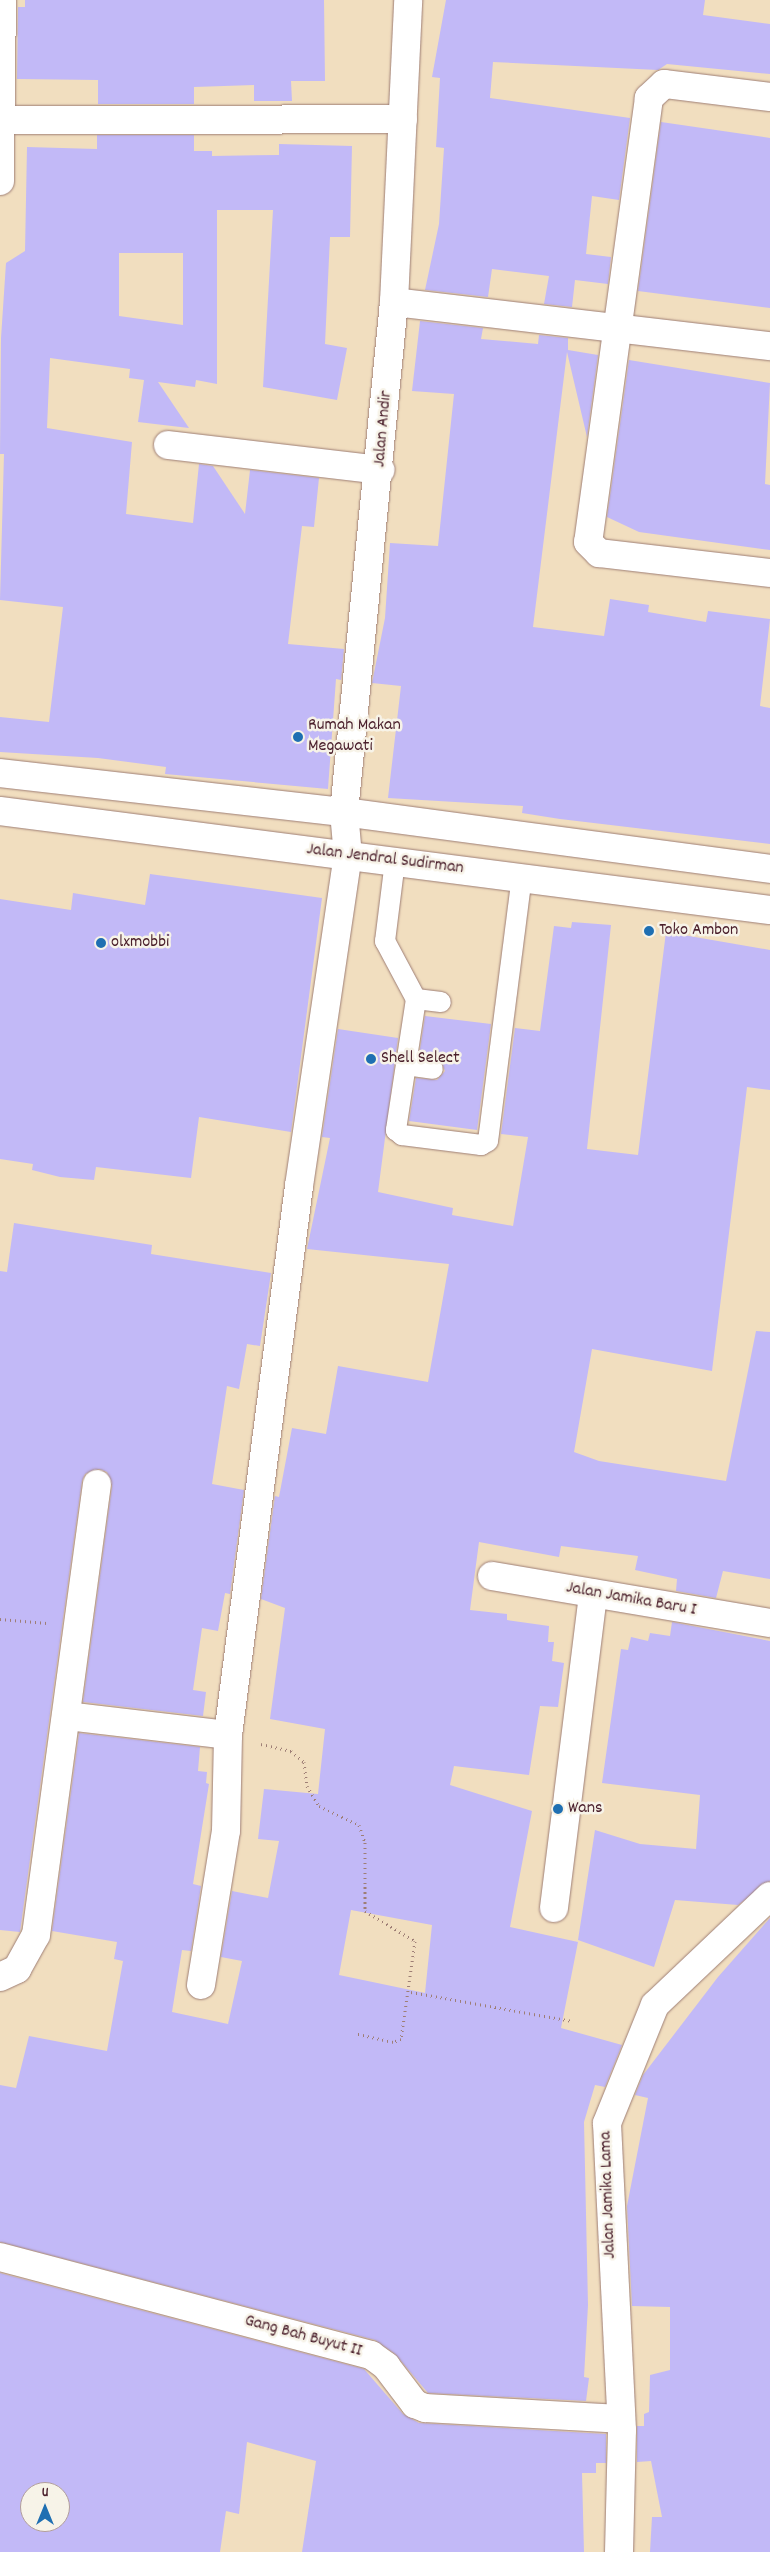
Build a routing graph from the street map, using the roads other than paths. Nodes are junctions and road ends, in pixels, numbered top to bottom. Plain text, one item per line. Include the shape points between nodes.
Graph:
1 (2, 0) edge
2 (408, 0) edge
3 (770, 97) edge
4 (403, 119) junction
5 (1, 120) edge
6 (0, 181) edge
7 (394, 302) junction
8 (615, 331) junction
9 (770, 346) edge
10 (168, 445) dead end
11 (381, 470) junction
12 (770, 573) edge
13 (0, 773) edge
14 (0, 811) edge
15 (344, 812) junction
16 (348, 856) junction
17 (395, 861) junction
18 (770, 868) edge
19 (522, 877) junction
20 (770, 910) edge
21 (416, 999) junction
22 (441, 1002) dead end
23 (406, 1065) junction
24 (433, 1069) dead end
25 (97, 1484) dead end
26 (492, 1576) dead end
27 (593, 1593) junction
28 (770, 1623) edge
29 (67, 1716) junction
30 (228, 1735) junction
31 (770, 1896) edge
32 (554, 1908) dead end
33 (0, 1977) edge
34 (201, 1985) dead end
35 (0, 2257) edge
36 (620, 2419) junction
37 (619, 2552) edge

1 - 5 street
2 - 4 street, Jalan Andir
3 - 8 street via 664,84 649,98
4 - 5 street
4 - 7 street, Jalan Andir
5 - 6 street
7 - 8 street
7 - 11 street, Jalan Andir
8 - 9 street
8 - 12 street via 590,549
10 - 11 street
11 - 15 street, Jalan Andir
13 - 15 street
14 - 16 street, Jalan Jendral Sudirman
15 - 16 street, Jalan Andir
15 - 18 street
16 - 17 street, Jalan Jendral Sudirman
16 - 30 street, Jalan Andir via 299,1186
17 - 19 street, Jalan Jendral Sudirman
17 - 21 lane via 385,941
19 - 20 street, Jalan Jendral Sudirman
19 - 23 lane via 484,1078 486,1144 402,1135 396,1122
21 - 22 lane
21 - 23 lane
23 - 24 lane
25 - 29 street
26 - 27 street, Jalan Jamika Baru I
27 - 28 street, Jalan Jamika Baru I
27 - 32 street
29 - 30 street
29 - 33 street via 36,1935 17,1969
30 - 34 street, Jalan Andir via 226,1831
31 - 36 street, Jalan Jamika Lama via 655,2005 607,2123
35 - 36 street, Gang Bah Buyut II via 371,2355 386,2366 415,2404 425,2408
36 - 37 street, Jalan Jamika Lama

